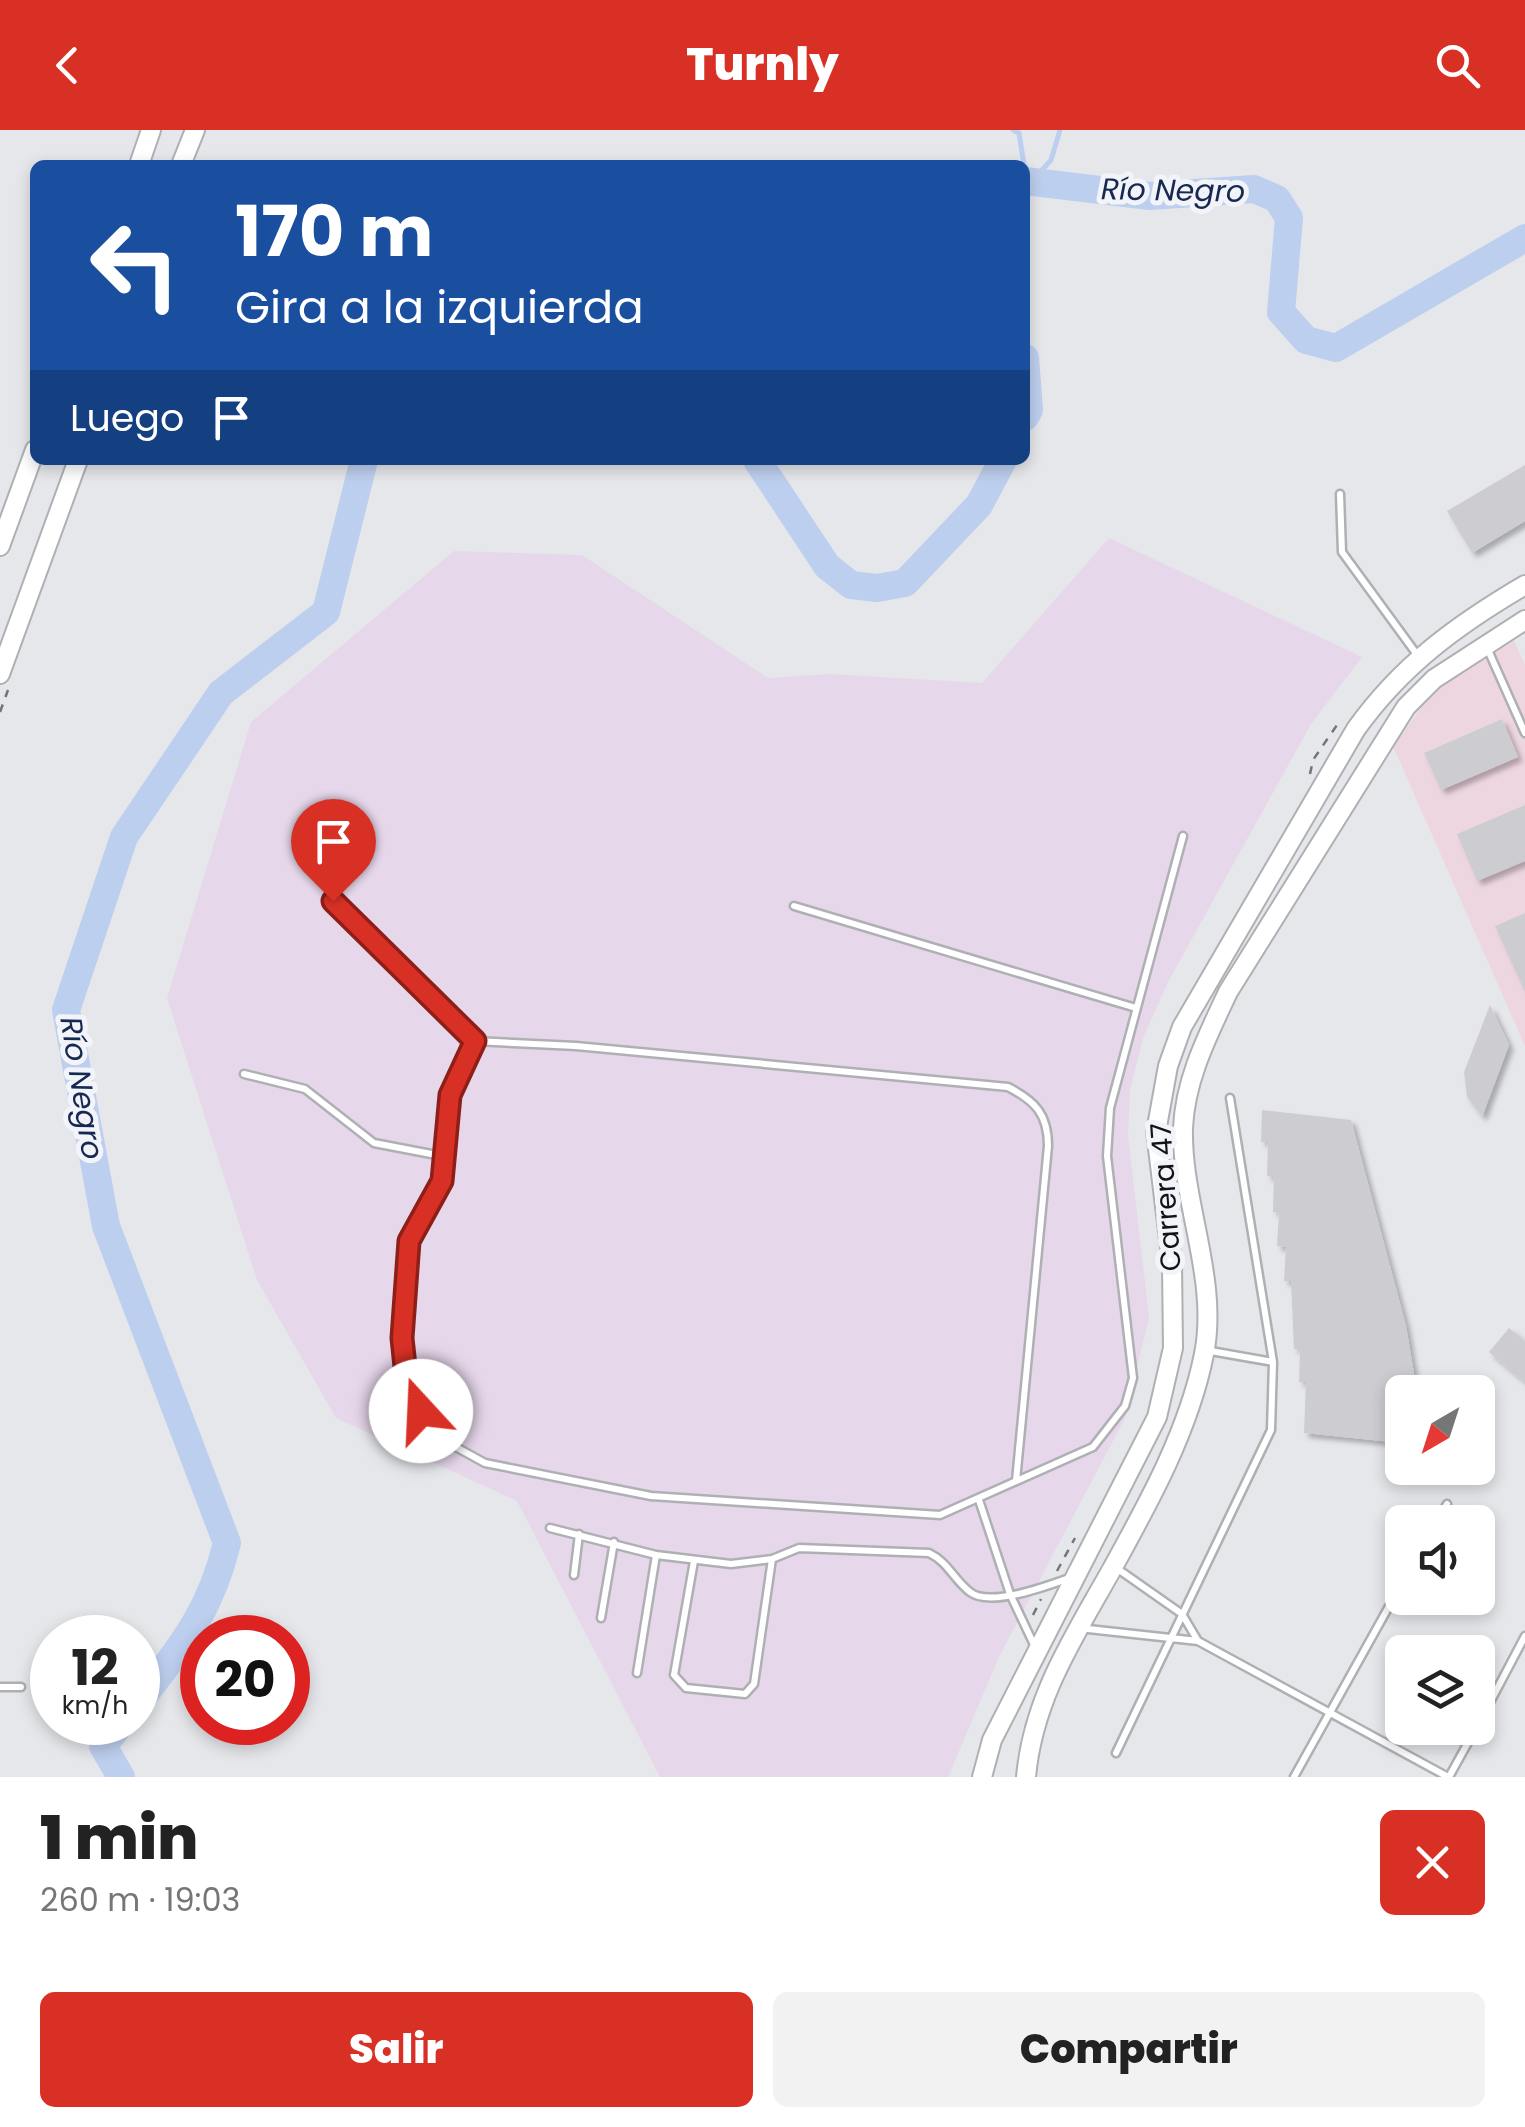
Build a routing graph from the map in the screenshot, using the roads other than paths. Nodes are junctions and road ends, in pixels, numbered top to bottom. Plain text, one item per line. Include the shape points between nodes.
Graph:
1 (151, 130) edge
2 (195, 130) edge
3 (141, 160) edge
4 (183, 160) edge
5 (30, 464) edge
6 (76, 465) edge
7 (1340, 494) dead end
8 (0, 546) edge
9 (1525, 585) edge
10 (1525, 620) edge
11 (1486, 644) junction
12 (1418, 656) junction
13 (0, 674) edge
14 (1525, 733) edge
15 (1183, 836) dead end
16 (333, 901) dead end
17 (794, 906) dead end
18 (1136, 1008) junction
19 (475, 1041) junction
20 (244, 1074) dead end
21 (1230, 1098) dead end
22 (447, 1156) junction
23 (1205, 1350) junction
24 (1273, 1362) junction
25 (1016, 1482) junction
26 (980, 1500) junction
27 (550, 1528) dead end
28 (580, 1534) junction
29 (614, 1542) junction
30 (656, 1555) junction
31 (772, 1559) junction
32 (694, 1561) junction
33 (1114, 1566) junction
34 (574, 1575) dead end
35 (1076, 1576) junction
36 (1010, 1594) junction
37 (1182, 1614) junction
38 (1385, 1614) edge
39 (601, 1618) dead end
40 (1078, 1628) junction
41 (1525, 1636) edge
42 (1170, 1638) junction
43 (1198, 1641) junction
44 (1036, 1650) junction
45 (637, 1672) dead end
46 (0, 1687) edge
47 (21, 1688) dead end
48 (1495, 1692) edge
49 (1328, 1716) junction
50 (1467, 1745) edge
51 (1116, 1753) dead end
52 (982, 1777) edge
53 (1026, 1777) edge
54 (1294, 1777) edge
55 (1449, 1777) edge

1 - 3 street
2 - 4 street
5 - 8 street
6 - 13 street
7 - 12 lane via 1342,552
9 - 12 street, Carrera 47
10 - 11 street, Carrera 47
11 - 14 lane
11 - 23 street, Carrera 47 via 1434,679 1396,721 1208,1034 1191,1078 1183,1129 1204,1283
12 - 35 street, Carrera 47 via 1356,729 1182,1026 1156,1132 1174,1348 1157,1418
15 - 18 lane
16 - 19 lane
17 - 18 lane
18 - 25 lane via 1110,1108 1107,1156 1133,1378 1125,1406 1093,1448
19 - 22 lane via 450,1095
19 - 25 lane via 968,1084 1026,1096 1042,1111 1048,1146
20 - 22 lane via 305,1089 374,1143
21 - 24 lane
22 - 26 lane via 442,1181 409,1241 402,1338 406,1376 421,1411 454,1446 485,1464 651,1496 940,1515
23 - 24 lane
23 - 33 street, Carrera 47 via 1184,1425
24 - 37 lane via 1271,1430
25 - 26 lane
26 - 36 lane
27 - 28 lane
28 - 29 lane
28 - 34 lane
29 - 30 lane
29 - 39 lane
30 - 32 lane
30 - 45 lane
31 - 32 lane
31 - 32 lane via 754,1684 745,1694 686,1688 674,1675
31 - 36 lane via 798,1548 930,1553 978,1597
33 - 37 lane
33 - 40 street, Carrera 47
35 - 36 lane
35 - 44 street, Carrera 47
36 - 44 lane
37 - 42 lane
37 - 43 lane
38 - 49 lane
40 - 42 lane
40 - 53 street, Carrera 47 via 1040,1705
41 - 48 lane
42 - 43 lane
42 - 51 lane
43 - 49 lane
44 - 52 street, Carrera 47 via 992,1740
46 - 47 lane
49 - 54 lane
49 - 55 lane
50 - 55 lane

